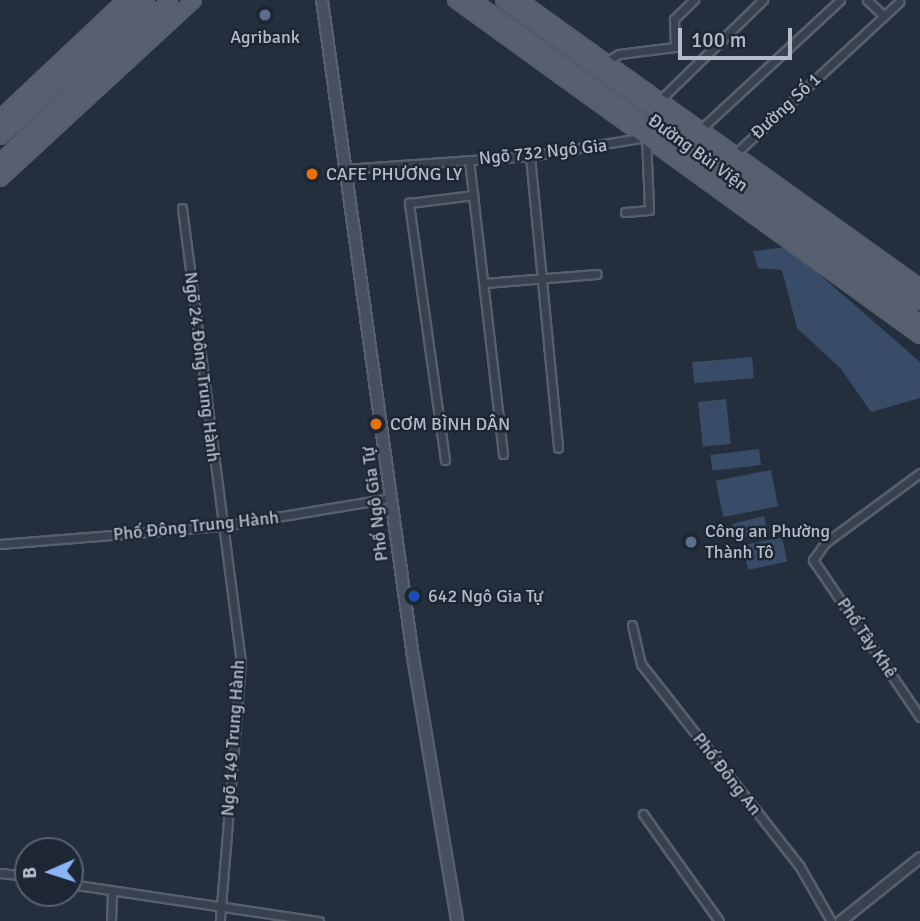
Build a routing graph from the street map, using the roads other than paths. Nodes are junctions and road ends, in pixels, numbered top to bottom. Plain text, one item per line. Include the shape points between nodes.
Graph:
1 (125, 0) edge
2 (147, 0) edge
3 (170, 0) edge
4 (194, 0) edge
5 (322, 0) edge
6 (455, 0) edge
7 (473, 0) edge
8 (503, 0) edge
9 (519, 0) edge
10 (694, 0) edge
11 (763, 0) edge
12 (840, 0) edge
13 (867, 0) edge
14 (899, 2) dead end
15 (884, 16) junction
16 (606, 62) junction
17 (660, 100) junction
18 (1, 116) edge
19 (12, 126) junction
20 (702, 128) junction
21 (0, 137) edge
22 (646, 138) junction
23 (29, 144) junction
24 (735, 153) junction
25 (530, 156) junction
26 (469, 160) junction
27 (0, 162) edge
28 (344, 169) junction
29 (0, 179) edge
30 (474, 195) junction
31 (183, 208) dead end
32 (625, 212) dead end
33 (597, 274) dead end
34 (543, 278) junction
35 (485, 283) junction
36 (920, 287) edge
37 (920, 302) edge
38 (920, 323) edge
39 (920, 335) edge
40 (558, 447) dead end
41 (503, 454) dead end
42 (445, 460) dead end
43 (920, 473) edge
44 (391, 498) junction
45 (222, 526) junction
46 (0, 544) edge
47 (632, 625) dead end
48 (920, 717) edge
49 (643, 814) dead end
50 (920, 856) edge
51 (84, 886) edge
52 (112, 891) junction
53 (219, 909) junction
54 (110, 921) edge
55 (220, 921) edge
56 (319, 921) edge
57 (457, 921) edge
58 (719, 921) edge
59 (831, 921) edge
60 (839, 921) edge

1 - 18 main road
2 - 19 main road
3 - 23 main road
4 - 23 main road
5 - 28 main road, Phố Ngô Gia Tự
6 - 22 main road, Đường Bùi Viện
7 - 38 main road, Đường Bùi Viện
8 - 37 main road, Đường Bùi Viện
9 - 16 main road, Đường Bùi Viện
10 - 16 street via 674,19 675,47 619,54
11 - 17 street
12 - 20 street
13 - 15 street
14 - 15 street, Đường Số 1
15 - 24 street, Đường Số 1
16 - 17 main road, Đường Bùi Viện
17 - 20 main road, Đường Bùi Viện
18 - 19 street
19 - 21 main road
19 - 23 street
20 - 24 main road, Đường Bùi Viện
22 - 25 street, Ngõ 732 Ngô Gia
22 - 32 street via 649,210
22 - 39 main road, Đường Bùi Viện
23 - 27 main road
23 - 29 main road
24 - 36 main road, Đường Bùi Viện
25 - 26 street, Ngõ 732 Ngô Gia
25 - 34 street
26 - 28 street, Ngõ 732 Ngô Gia
26 - 30 street
28 - 44 main road, Phố Ngô Gia Tự via 384,422
30 - 35 street
30 - 42 street via 409,203
31 - 45 street, Ngõ 24 Đông Trung Hành
33 - 34 street
34 - 35 street
34 - 40 street
35 - 41 street
43 - 48 street, Phố Tây Khê via 825,542 813,560
44 - 45 street, Phố Đông Trung Hành
44 - 57 main road, Phố Ngô Gia Tự
45 - 46 street, Phố Đông Trung Hành
45 - 53 street, Ngõ 149 Trung Hành via 241,663
47 - 59 street, Phố Đông An via 641,664 800,867
49 - 58 street
50 - 60 street
51 - 52 street
52 - 53 street
52 - 54 street
53 - 55 street, Ngõ 149 Trung Hành
53 - 56 street

